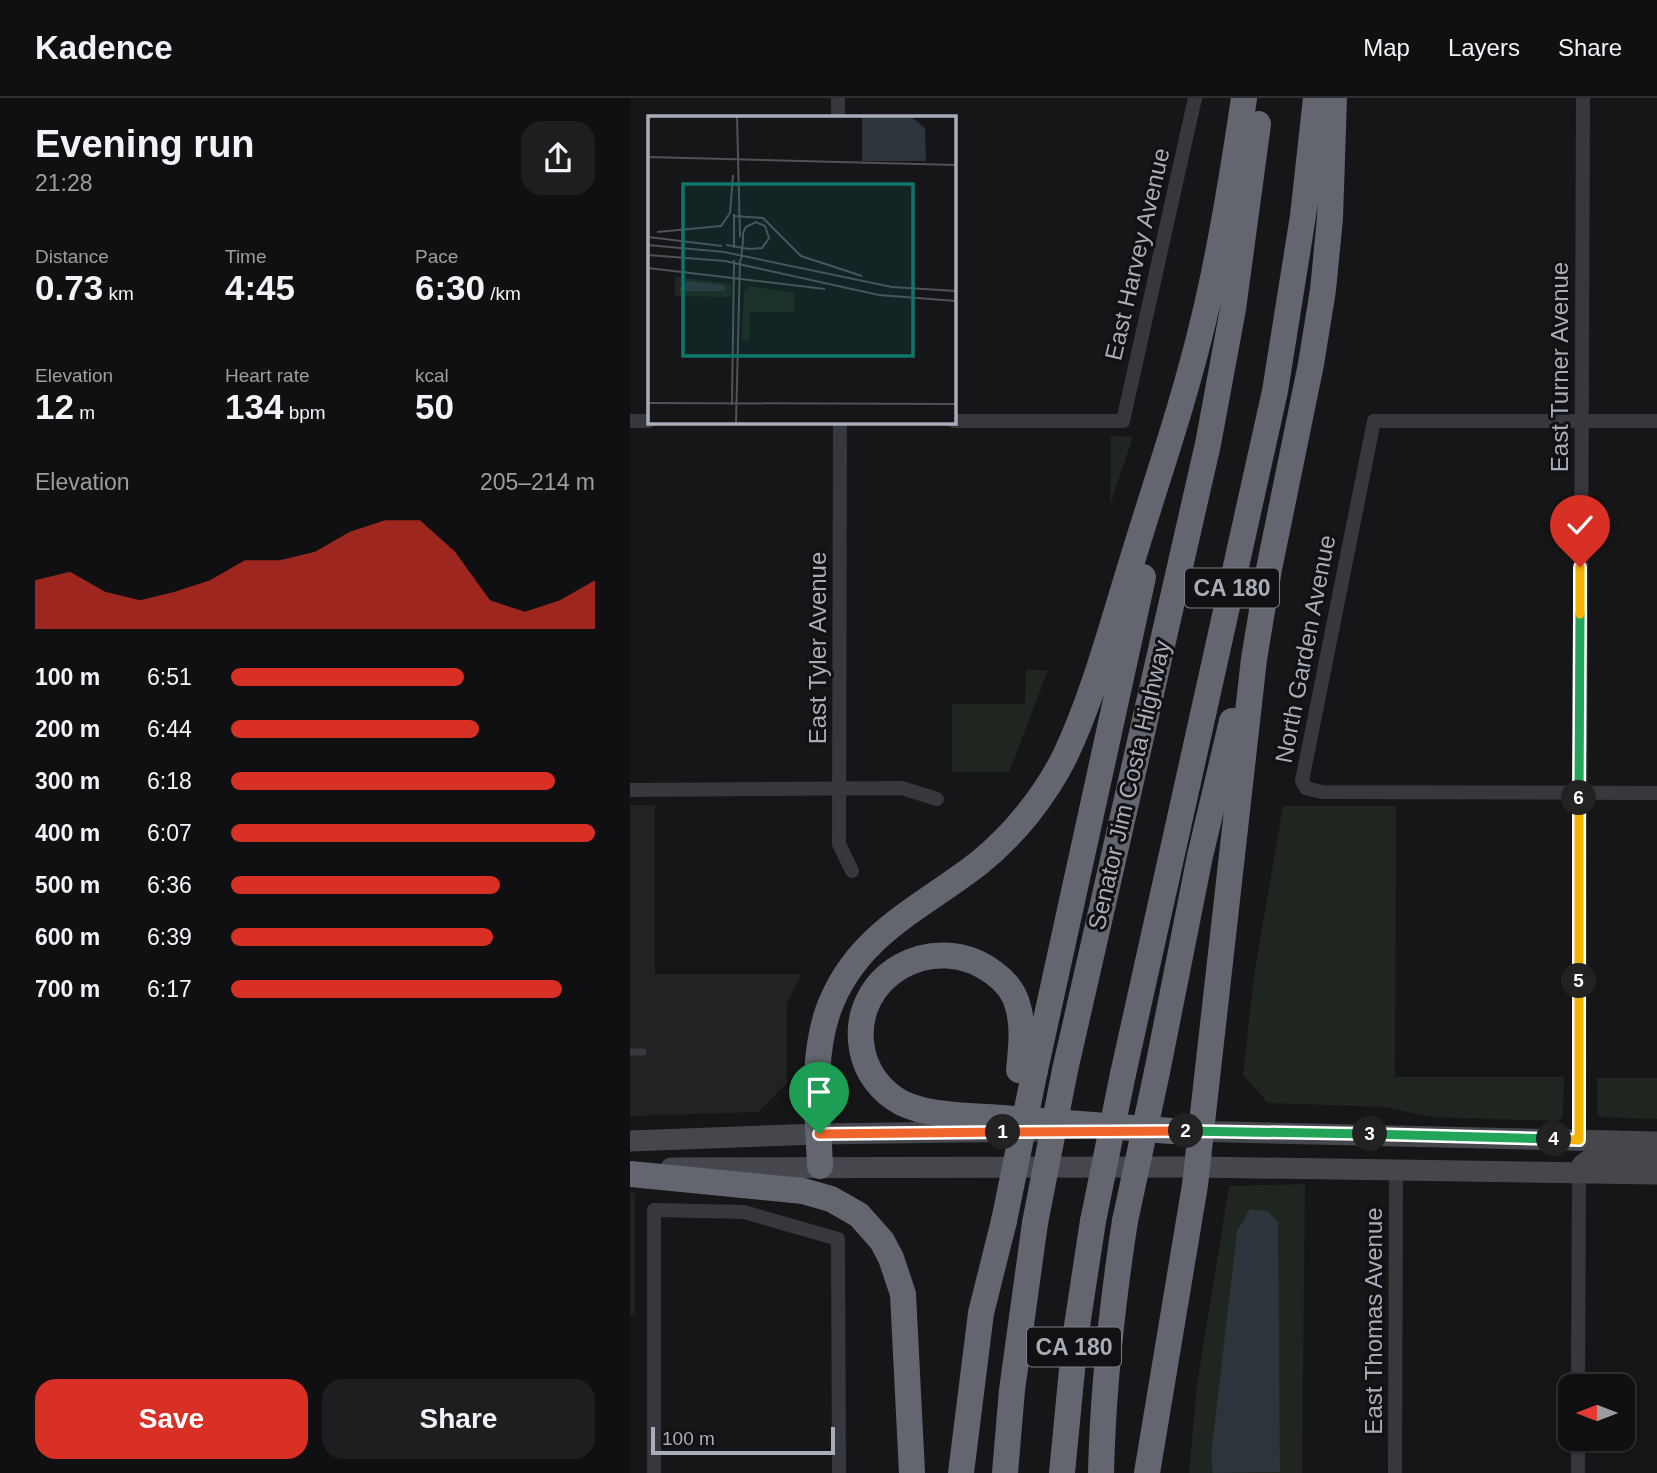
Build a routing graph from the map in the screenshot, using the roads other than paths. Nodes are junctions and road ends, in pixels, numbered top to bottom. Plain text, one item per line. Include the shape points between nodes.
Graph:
1 (838, 98) edge
2 (1195, 98) edge
3 (1244, 98) edge
4 (1260, 98) edge
5 (1316, 98) edge
6 (1334, 98) edge
7 (1583, 98) edge
8 (838, 116) edge
9 (1188, 381) junction
10 (630, 421) edge
11 (648, 421) edge
12 (956, 421) edge
13 (1581, 421) junction
14 (1657, 421) edge
15 (840, 424) edge
16 (1269, 569) junction
17 (839, 788) junction
18 (630, 790) edge
19 (1579, 793) junction
20 (1657, 793) edge
21 (937, 799) dead end
22 (852, 871) dead end
23 (630, 1052) edge
24 (643, 1052) dead end
25 (1027, 1070) junction
26 (1172, 1131) junction
27 (1200, 1131) junction
28 (819, 1134) junction
29 (1579, 1140) junction
30 (630, 1141) edge
31 (1657, 1142) edge
32 (1657, 1157) edge
33 (820, 1166) junction
34 (1197, 1167) junction
35 (630, 1168) edge
36 (1396, 1169) junction
37 (1579, 1172) junction
38 (630, 1174) edge
39 (1657, 1174) edge
40 (1578, 1374) edge
41 (1578, 1451) edge
42 (654, 1473) edge
43 (839, 1473) edge
44 (912, 1473) edge
45 (961, 1473) edge
46 (1004, 1473) edge
47 (1062, 1473) edge
48 (1101, 1473) edge
49 (1147, 1473) edge
50 (1395, 1473) edge
51 (1578, 1473) edge

1 - 8 street
2 - 12 street, East Harvey Avenue via 1123,421
3 - 9 highway via 1215,267
4 - 46 highway, Senator Jim Costa Highway / CA 180, bridge via 1246,224 1208,444 1065,1070 1035,1223
5 - 47 highway, CA 180, bridge via 1275,391 1093,1221
6 - 16 highway via 1330,218 1320,313
7 - 13 street, East Turner Avenue
9 - 25 highway
9 - 28 highway via 1111,626 1063,760 1040,798 1002,842 874,939 848,971 828,1012 821,1040
10 - 11 street
13 - 14 street
13 - 19 street, East Turner Avenue
13 - 19 street, North Garden Avenue via 1374,421 1302,772 1306,788 1322,792
15 - 17 street, East Tyler Avenue
16 - 27 highway via 1246,718
16 - 48 highway, bridge via 1200,856 1125,1221 1106,1365
17 - 18 street
17 - 21 street via 902,788
17 - 22 street, East Tyler Avenue via 839,844
19 - 20 street, North Garden Avenue
19 - 29 street, East Turner Avenue
23 - 24 lane
25 - 26 highway via 1014,996 998,975 966,958 929,955 907,962 885,978 864,1011 860,1035 870,1072 890,1095 914,1108
25 - 45 highway, bridge via 981,1313
26 - 27 main road
26 - 28 main road
27 - 29 main road
27 - 34 highway
28 - 30 main road
28 - 33 highway
29 - 31 main road
32 - 37 main road via 1603,1156 1587,1160
33 - 34 main road
33 - 35 main road
34 - 36 main road
34 - 49 highway
36 - 37 main road
36 - 50 street, East Thomas Avenue
37 - 39 main road
37 - 40 street
38 - 44 highway via 803,1191 831,1199 859,1215 882,1241 903,1294
41 - 51 street
42 - 43 street via 654,1210 744,1212 838,1239

